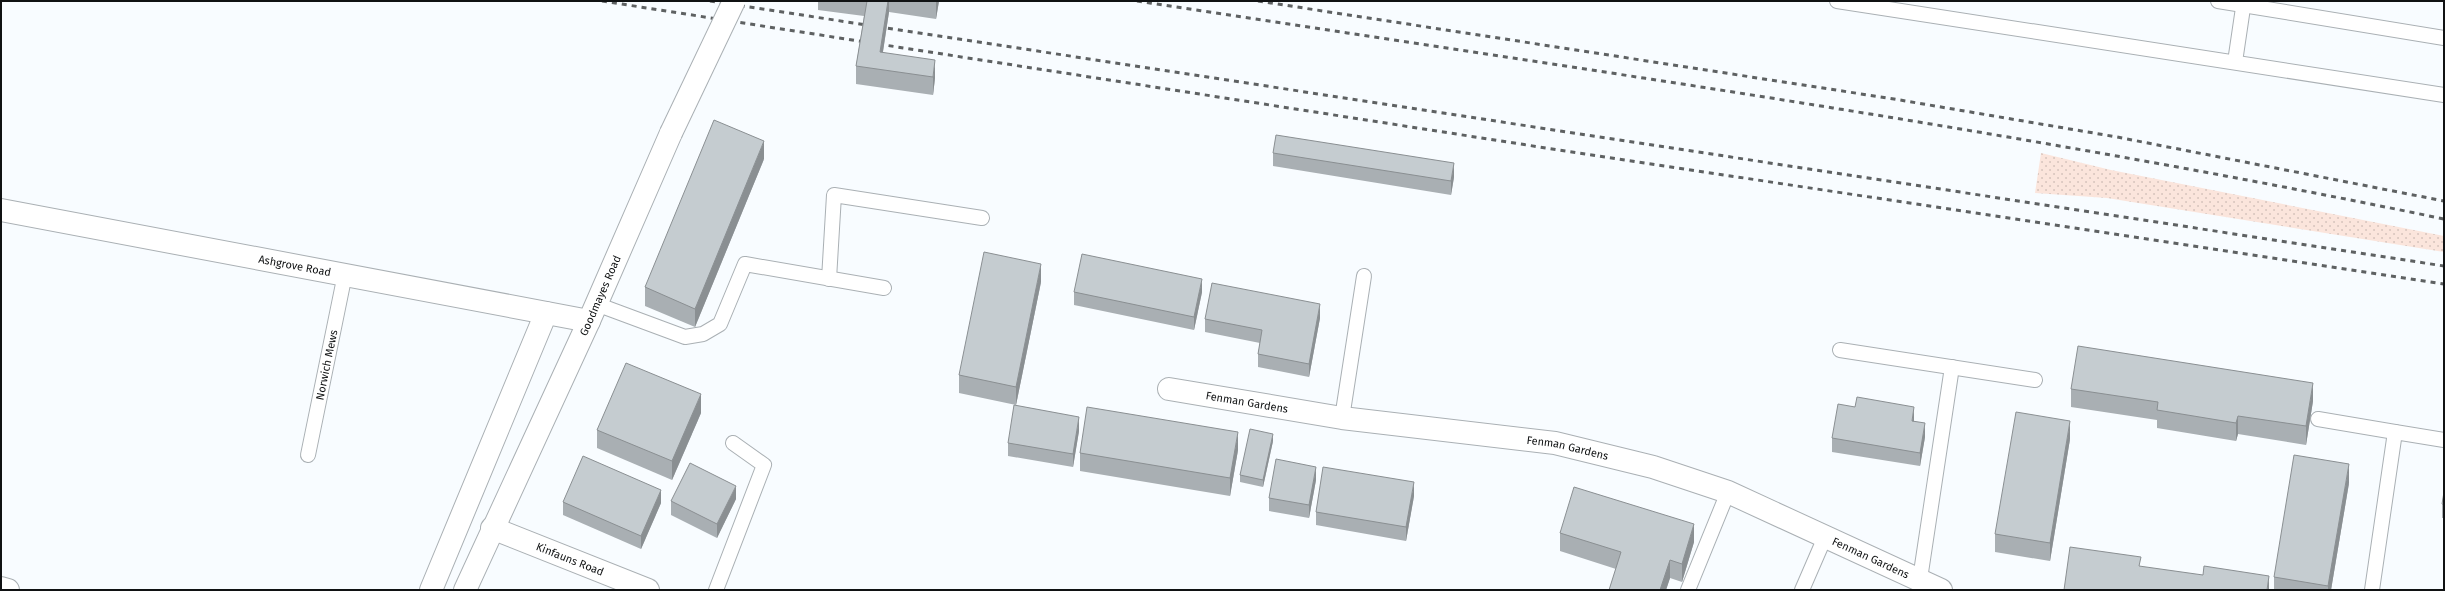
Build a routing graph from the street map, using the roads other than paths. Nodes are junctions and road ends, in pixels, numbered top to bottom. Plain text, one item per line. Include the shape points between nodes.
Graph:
1 (734, 1) edge
2 (1838, 1) edge
3 (2218, 1) edge
4 (2244, 3) edge
5 (2444, 38) edge
6 (2234, 62) junction
7 (2444, 95) edge
8 (1, 210) edge
9 (982, 218) dead end
10 (345, 274) junction
11 (1364, 276) dead end
12 (829, 279) junction
13 (884, 288) dead end
14 (546, 313) junction
15 (593, 313) junction
16 (1840, 350) dead end
17 (1952, 367) junction
18 (2035, 380) dead end
19 (1169, 389) dead end
20 (1342, 418) junction
21 (2318, 420) dead end
22 (2396, 432) junction
23 (2444, 440) edge
24 (733, 443) dead end
25 (308, 455) dead end
26 (1728, 492) junction
27 (492, 528) junction
28 (1825, 537) junction
29 (1920, 579) junction
30 (1, 588) edge
31 (8, 590) edge
32 (431, 590) edge
33 (465, 590) edge
34 (648, 590) edge
35 (716, 590) edge
36 (1688, 590) edge
37 (1802, 590) edge
38 (1941, 590) edge
39 (2372, 590) edge

1 - 15 street, Goodmayes Road, bridge via 671,133
2 - 6 lane
3 - 4 lane
4 - 5 lane
4 - 6 lane
6 - 7 lane
8 - 10 street, Ashgrove Road
9 - 12 lane via 834,195
10 - 14 street, Ashgrove Road
10 - 25 lane, Norwich Mews
11 - 20 lane
12 - 13 lane
12 - 15 lane via 745,264 720,324 703,334 685,337
14 - 15 street, Ashgrove Road
14 - 32 street
15 - 27 street, Goodmayes Road
16 - 17 lane
17 - 18 lane
17 - 29 lane
19 - 20 street, Fenman Gardens
20 - 26 street, Fenman Gardens via 1555,443 1653,467
21 - 22 lane
22 - 23 lane
22 - 39 lane
24 - 35 lane via 764,465
26 - 28 street, Fenman Gardens
26 - 36 lane
27 - 33 street, Goodmayes Road
27 - 34 street, Kinfauns Road
28 - 29 street, Fenman Gardens
28 - 37 lane
29 - 38 street, Fenman Gardens
30 - 31 street

